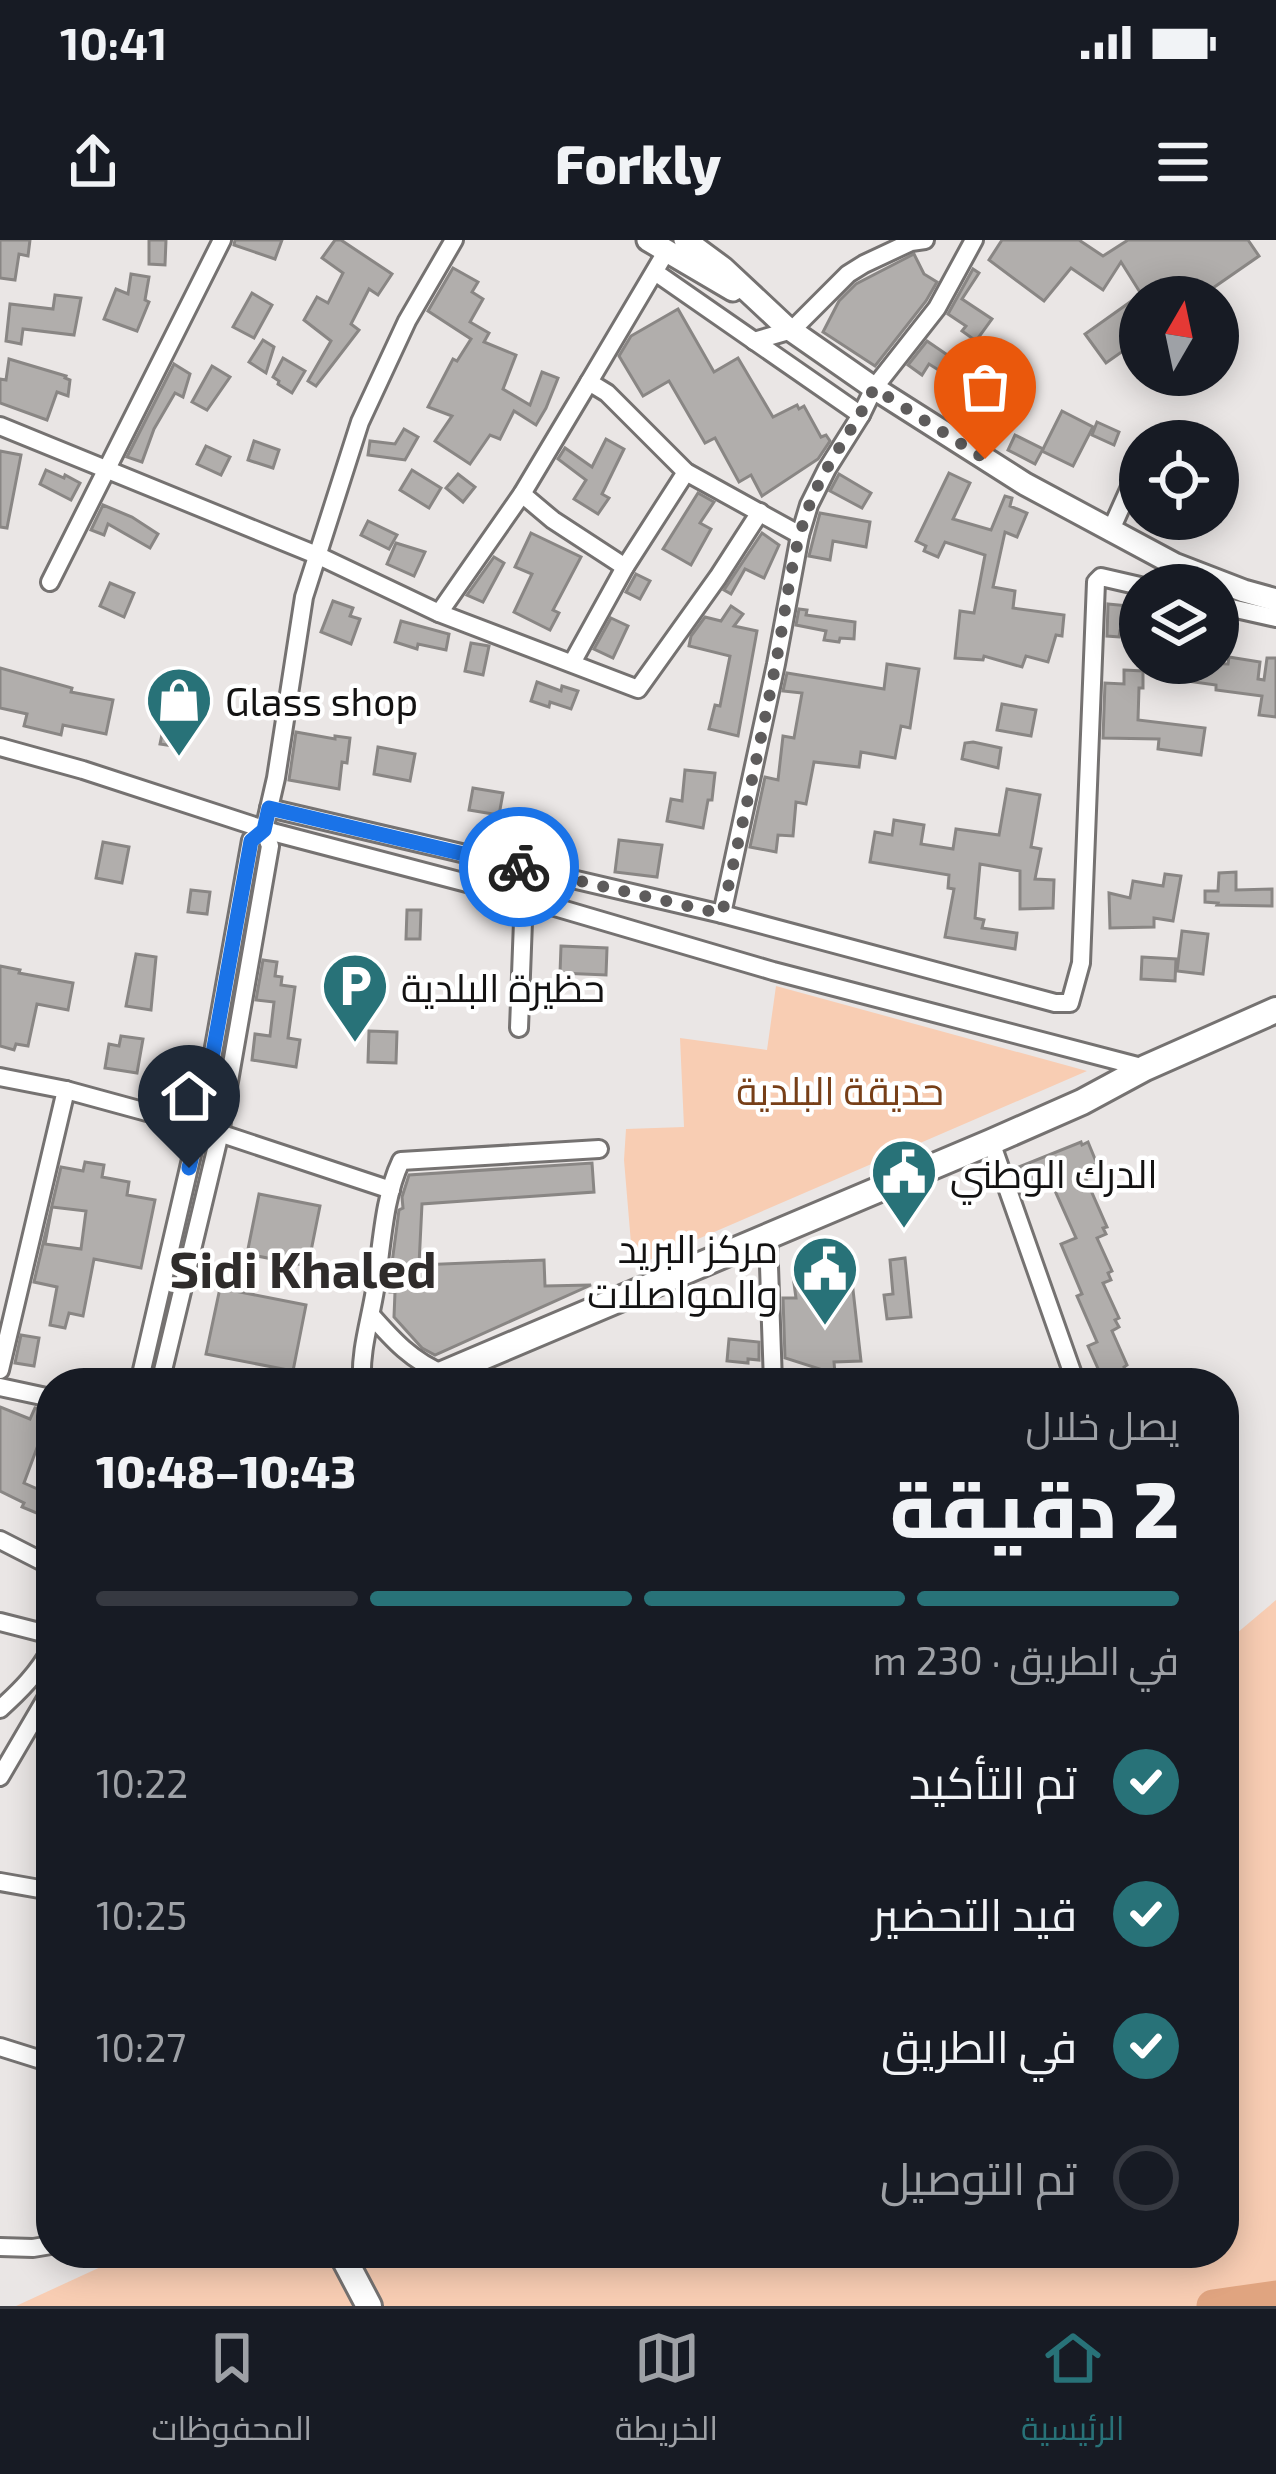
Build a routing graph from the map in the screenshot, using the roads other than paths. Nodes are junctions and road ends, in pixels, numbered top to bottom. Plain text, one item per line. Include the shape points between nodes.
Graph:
1 (221, 240) edge
2 (454, 240) edge
3 (926, 240) edge
4 (974, 240) edge
5 (663, 251) edge
6 (792, 330) junction
7 (754, 341) junction
8 (590, 382) junction
9 (874, 388) junction
10 (861, 415) junction
11 (0, 426) edge
12 (107, 469) junction
13 (686, 472) junction
14 (522, 494) junction
15 (760, 512) junction
16 (1119, 513) edge
17 (1111, 532) junction
18 (800, 535) junction
19 (319, 556) junction
20 (625, 567) junction
21 (50, 582) dead end
22 (1119, 582) edge
23 (1276, 600) edge
24 (1239, 609) edge
25 (439, 613) junction
26 (1276, 618) edge
27 (572, 663) junction
28 (0, 747) edge
29 (269, 808) junction
30 (264, 830) junction
31 (525, 868) junction
32 (524, 898) junction
33 (722, 914) junction
34 (1276, 1010) edge
35 (519, 1028) dead end
36 (1145, 1068) junction
37 (0, 1077) edge
38 (66, 1090) junction
39 (199, 1126) junction
40 (220, 1133) junction
41 (992, 1142) junction
42 (599, 1149) dead end
43 (391, 1190) junction
44 (768, 1237) junction
45 (370, 1315) junction
46 (143, 1368) edge
47 (164, 1368) edge
48 (363, 1368) edge
49 (425, 1368) edge
50 (457, 1368) edge
51 (772, 1368) edge
52 (1071, 1368) edge
53 (0, 1370) edge
54 (0, 1387) edge
55 (36, 1395) edge
56 (0, 1540) edge
57 (36, 1558) edge
58 (0, 1622) edge
59 (36, 1631) edge
60 (36, 1673) edge
61 (0, 1709) edge
62 (36, 1716) edge
63 (0, 1777) edge
64 (0, 1882) edge
65 (36, 1888) edge
66 (0, 2047) edge
67 (36, 2058) edge
68 (0, 2247) edge
69 (36, 2248) edge
70 (348, 2268) edge
71 (369, 2306) edge

1 - 12 street
2 - 19 street via 360,422
3 - 6 street via 848,274
4 - 9 street via 937,308
5 - 6 street via 723,268
5 - 7 street
5 - 8 street
6 - 7 street
6 - 9 street
7 - 10 street
8 - 13 street
8 - 14 street
9 - 10 street
9 - 17 street
10 - 18 street via 826,469
11 - 12 street
12 - 19 street
12 - 21 street
13 - 15 street
13 - 20 street
14 - 20 street
14 - 25 street
15 - 18 street
15 - 27 street via 641,687
16 - 17 street
17 - 23 street
18 - 33 street
19 - 25 street
19 - 29 street via 304,597
20 - 27 street
22 - 33 street via 1096,582 1081,963 1070,1003
24 - 26 street
25 - 27 street
28 - 30 street
29 - 30 street
29 - 31 street
30 - 32 street
30 - 39 street via 251,841
30 - 40 street via 270,846
31 - 32 street
31 - 33 street
32 - 35 street
32 - 36 street
34 - 36 main road
36 - 41 main road
37 - 38 street
38 - 39 street
38 - 53 street
39 - 40 street
39 - 46 street
40 - 43 street
40 - 47 street
41 - 44 main road
41 - 52 street
42 - 43 street via 401,1161
43 - 45 street
44 - 50 main road
44 - 51 street
45 - 48 street
45 - 49 street
54 - 55 street
56 - 57 street
58 - 59 street
60 - 61 street
62 - 63 street
64 - 65 street
66 - 67 street
68 - 69 street
70 - 71 main road

